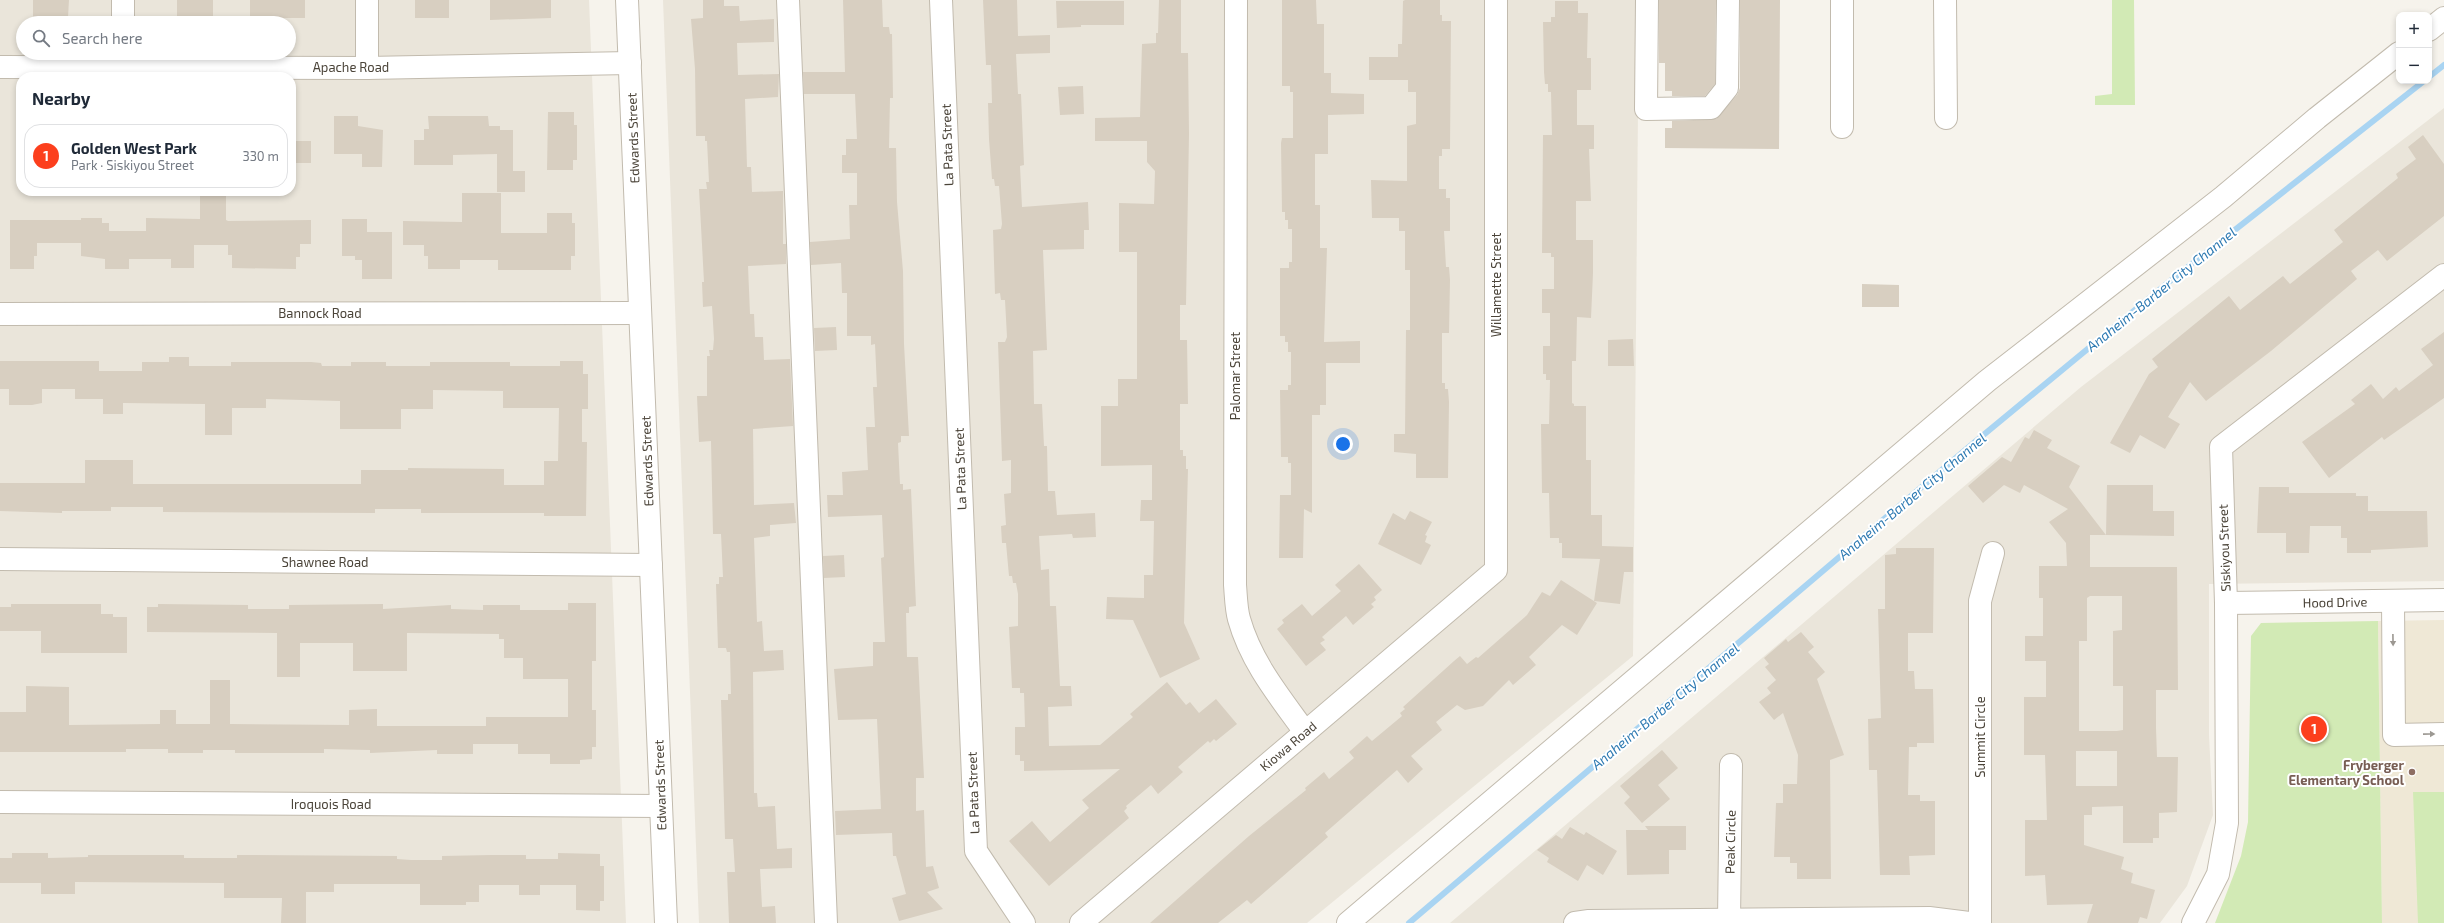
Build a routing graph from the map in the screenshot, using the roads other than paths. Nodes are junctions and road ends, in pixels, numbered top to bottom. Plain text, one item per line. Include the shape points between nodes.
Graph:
1 (123, 0) edge
2 (367, 0) edge
3 (627, 0) edge
4 (788, 0) edge
5 (941, 0) edge
6 (1236, 0) edge
7 (1496, 0) edge
8 (1647, 0) edge
9 (1728, 0) edge
10 (1842, 0) edge
11 (1945, 0) edge
12 (123, 16) edge
13 (2444, 18) edge
14 (2432, 28) edge
15 (2396, 56) edge
16 (122, 60) edge
17 (630, 63) junction
18 (0, 67) edge
19 (367, 68) junction
20 (1946, 118) dead end
21 (1842, 127) dead end
22 (2444, 275) edge
23 (640, 313) junction
24 (0, 314) edge
25 (1994, 553) dead end
26 (0, 559) edge
27 (651, 565) junction
28 (1496, 570) joint
29 (2444, 600) edge
30 (2393, 601) junction
31 (2226, 603) junction
32 (1305, 732) junction
33 (2444, 734) edge
34 (1731, 764) dead end
35 (0, 802) edge
36 (661, 806) junction
37 (1729, 920) junction
38 (666, 923) edge
39 (826, 923) edge
40 (1024, 923) edge
41 (1081, 923) edge
42 (1348, 923) edge
43 (1575, 923) edge
44 (1969, 923) edge
45 (1980, 923) edge
46 (2192, 923) edge

1 - 12 street
2 - 19 street
3 - 17 street, Edwards Street
4 - 39 street
5 - 40 street, La Pata Street via 976,851
6 - 32 street, Palomar Street via 1235,585 1239,618 1248,645 1261,672
7 - 28 street, Willamette Street
8 - 9 street via 1646,109 1711,108 1727,88
10 - 21 street
11 - 20 street
13 - 14 street
15 - 42 street via 2223,197 1987,381
16 - 18 street, Apache Road
16 - 19 street, Apache Road
17 - 19 street, Apache Road
17 - 23 street, Edwards Street
22 - 31 street, Siskiyou Street via 2221,447
23 - 24 street, Bannock Road
23 - 27 street, Edwards Street
25 - 45 street, Summit Circle via 1980,601
26 - 27 street, Shawnee Road
27 - 36 street, Edwards Street
28 - 32 street, Kiowa Road
29 - 30 street, Hood Drive
30 - 31 street, Hood Drive
30 -> 33 street via 2394,734
31 - 46 street, Siskiyou Street via 2227,822 2218,874
32 - 41 street, Kiowa Road
34 - 37 street, Peak Circle
35 - 36 street, Iroquois Road
36 - 38 street, Edwards Street
37 - 43 street
37 - 44 street via 1930,918

